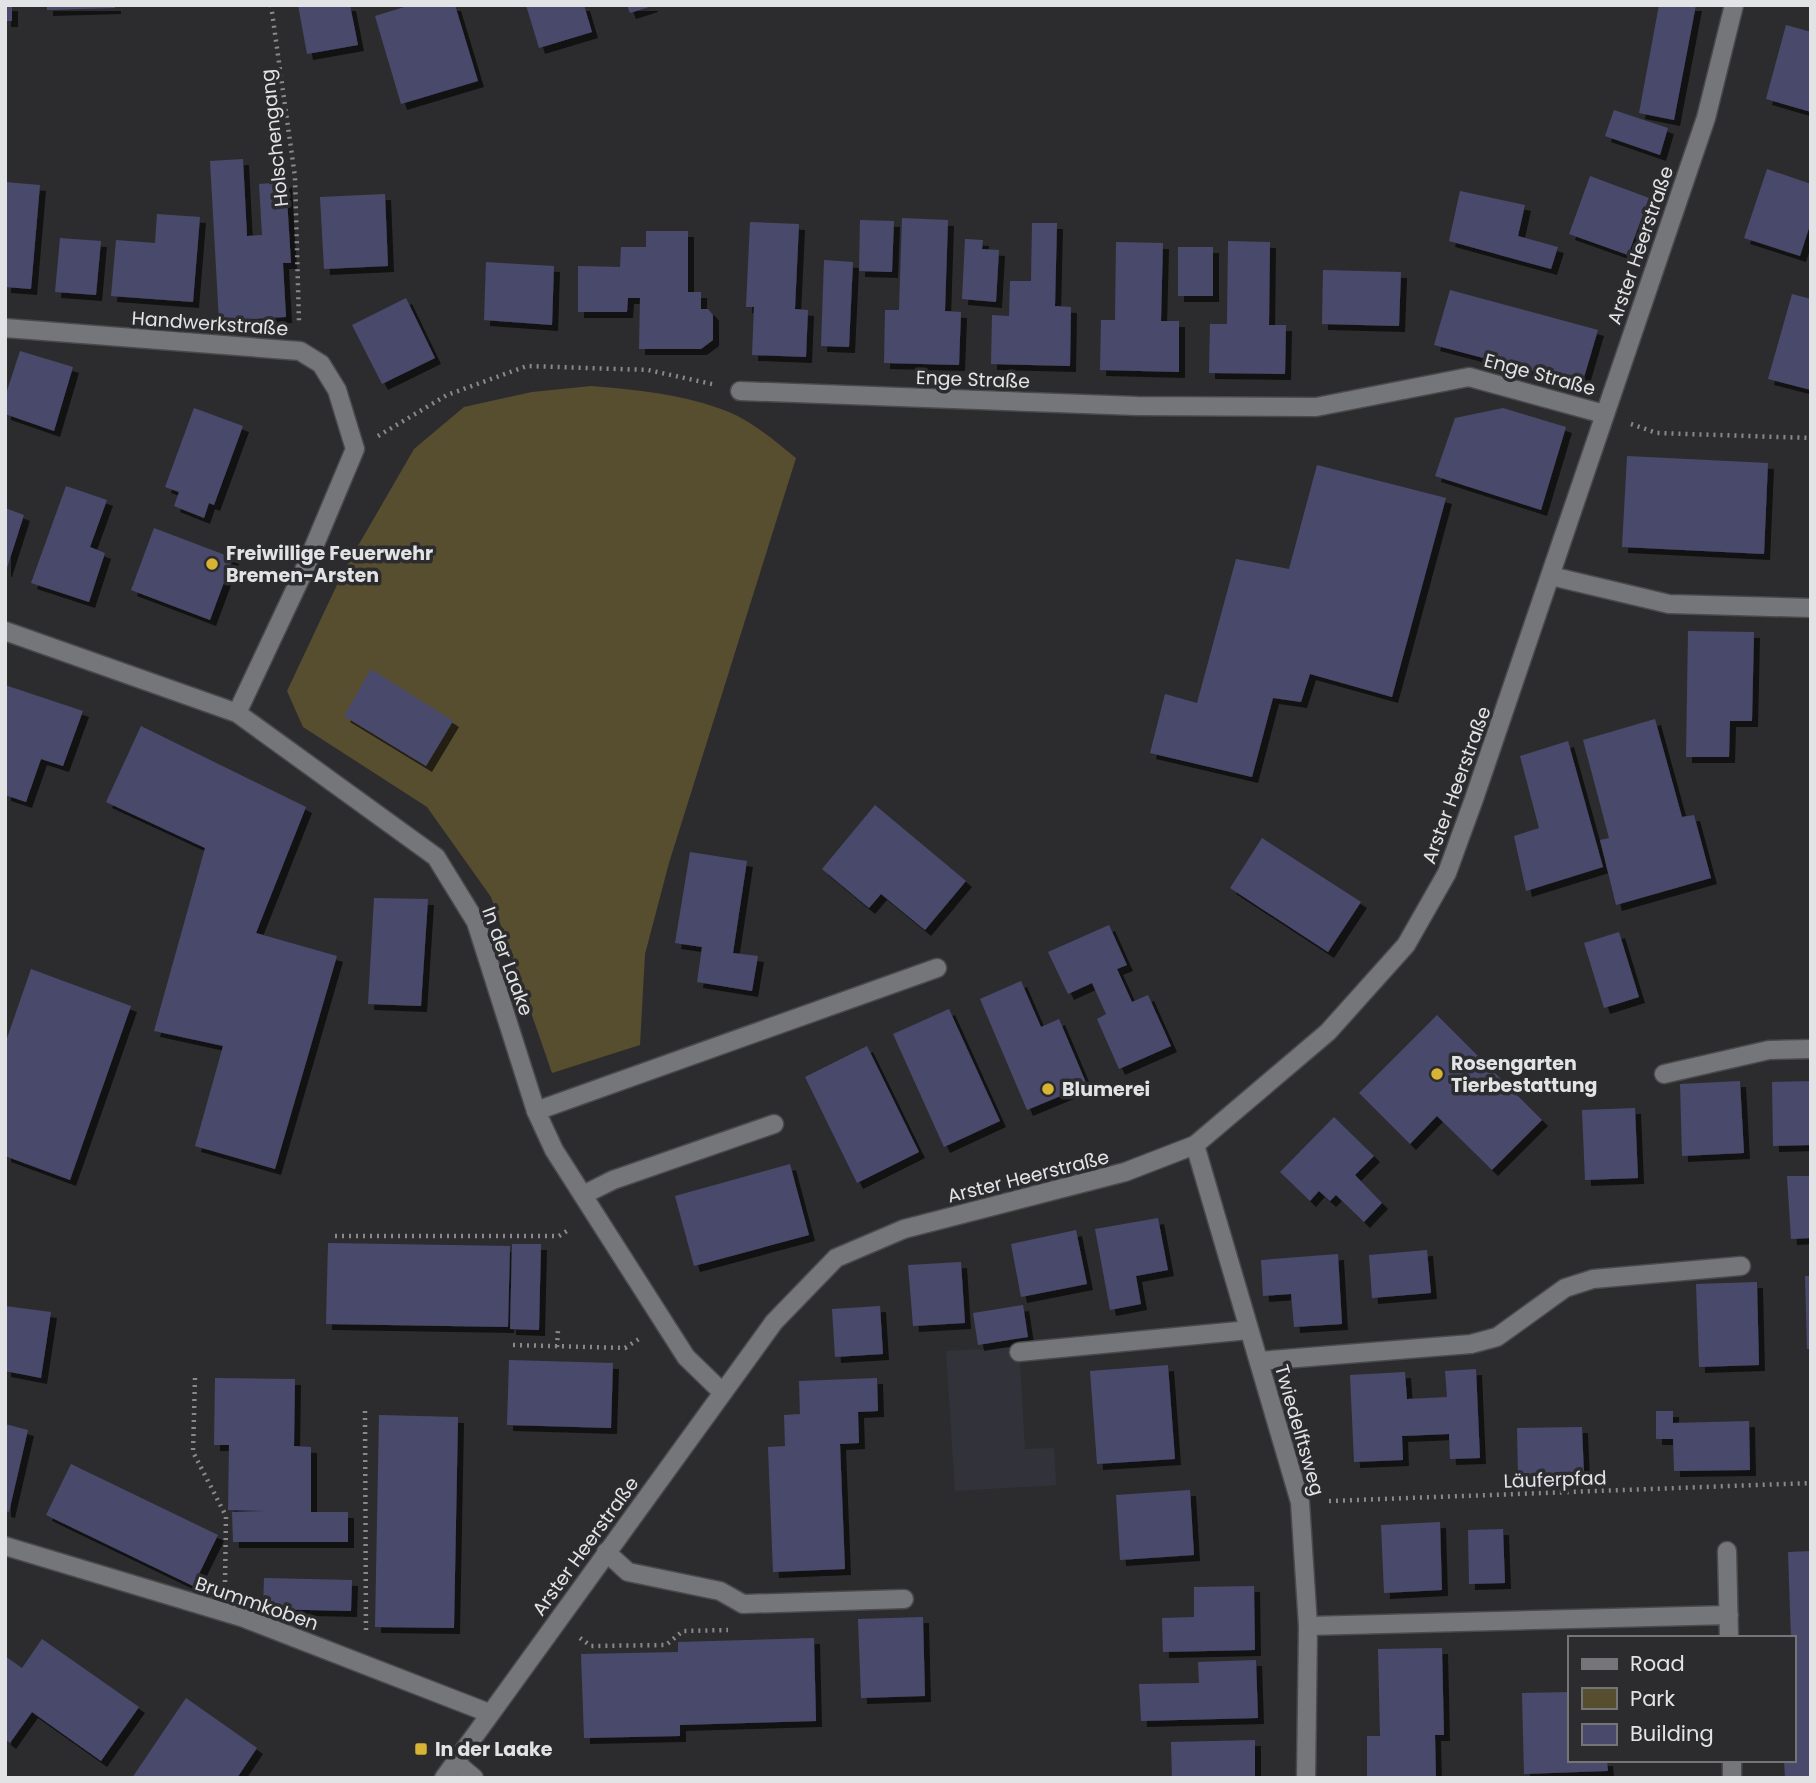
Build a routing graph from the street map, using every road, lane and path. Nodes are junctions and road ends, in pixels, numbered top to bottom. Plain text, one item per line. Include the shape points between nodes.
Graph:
1 (271, 5) edge
2 (1734, 5) edge
3 (5, 328) edge
4 (300, 351) junction
5 (740, 391) joint
6 (1604, 414) junction
7 (1811, 438) edge
8 (355, 449) junction
9 (1551, 576) junction
10 (1811, 608) edge
11 (5, 631) edge
12 (237, 713) junction
13 (937, 968) dead end
14 (1811, 1049) edge
15 (1664, 1074) dead end
16 (536, 1111) junction
17 (774, 1124) dead end
18 (1195, 1145) junction
19 (583, 1195) junction
20 (594, 1213) junction
21 (335, 1236) dead end
22 (1741, 1266) dead end
23 (664, 1324) junction
24 (558, 1329) dead end
25 (1249, 1330) junction
26 (513, 1345) dead end
27 (557, 1347) junction
28 (1019, 1352) dead end
29 (1259, 1361) junction
30 (195, 1378) dead end
31 (722, 1392) junction
32 (365, 1411) dead end
33 (1811, 1483) edge
34 (1300, 1502) junction
35 (5, 1546) edge
36 (1727, 1551) dead end
37 (606, 1552) junction
38 (904, 1599) dead end
39 (225, 1612) junction
40 (1728, 1615) junction
41 (557, 1621) junction
42 (1308, 1626) junction
43 (734, 1630) dead end
44 (1729, 1636) edge
45 (366, 1664) junction
46 (489, 1713) junction
47 (455, 1762) junction
48 (444, 1778) edge
49 (474, 1778) edge
50 (1306, 1778) edge

1 - 4 path, Holschengang via 295,177
2 - 6 street, Arster Heerstraße via 1706,118
3 - 4 street, Handwerkstraße
4 - 8 street, Handwerkstraße via 321,364 337,390
5 - 6 street, Enge Straße via 1137,406 1316,407 1469,377
5 - 8 path via 648,370 527,366 447,396
6 - 7 path via 1657,433
6 - 9 street, Arster Heerstraße
8 - 12 street
9 - 10 street via 1669,604
9 - 18 street, Arster Heerstraße via 1447,873 1406,944 1328,1032
11 - 12 street, In der Laake
12 - 16 street, In der Laake via 436,857 476,922
13 - 16 street
14 - 15 street via 1769,1050
16 - 19 street, In der Laake
17 - 19 street
18 - 25 street, Twiedelftsweg
18 - 31 street, Arster Heerstraße via 1125,1172 904,1229 836,1258 774,1322
19 - 20 street, In der Laake
20 - 21 path via 559,1236
20 - 23 street, In der Laake
22 - 29 street via 1593,1279 1565,1288 1497,1337 1471,1344
23 - 27 path via 625,1348
23 - 31 street, In der Laake via 686,1357
24 - 27 path
25 - 28 street
25 - 29 street, Twiedelftsweg
26 - 27 path
29 - 34 street, Twiedelftsweg
30 - 39 path via 193,1452 226,1516
31 - 37 street, Arster Heerstraße
32 - 45 path
33 - 34 path, Läuferpfad
34 - 42 street, Twiedelftsweg
35 - 39 street, Brummkoben
36 - 40 street
37 - 38 street via 628,1572 720,1591 743,1604
37 - 41 street, Arster Heerstraße
39 - 45 street, Brummkoben
40 - 42 street
40 - 44 street
41 - 43 path via 591,1646 666,1645 683,1631
41 - 46 street, Arster Heerstraße
42 - 50 street, Twiedelftsweg
45 - 46 street, Brummkoben
46 - 47 street, Arster Heerstraße
47 - 48 street, Arster Heerstraße
47 - 49 street

